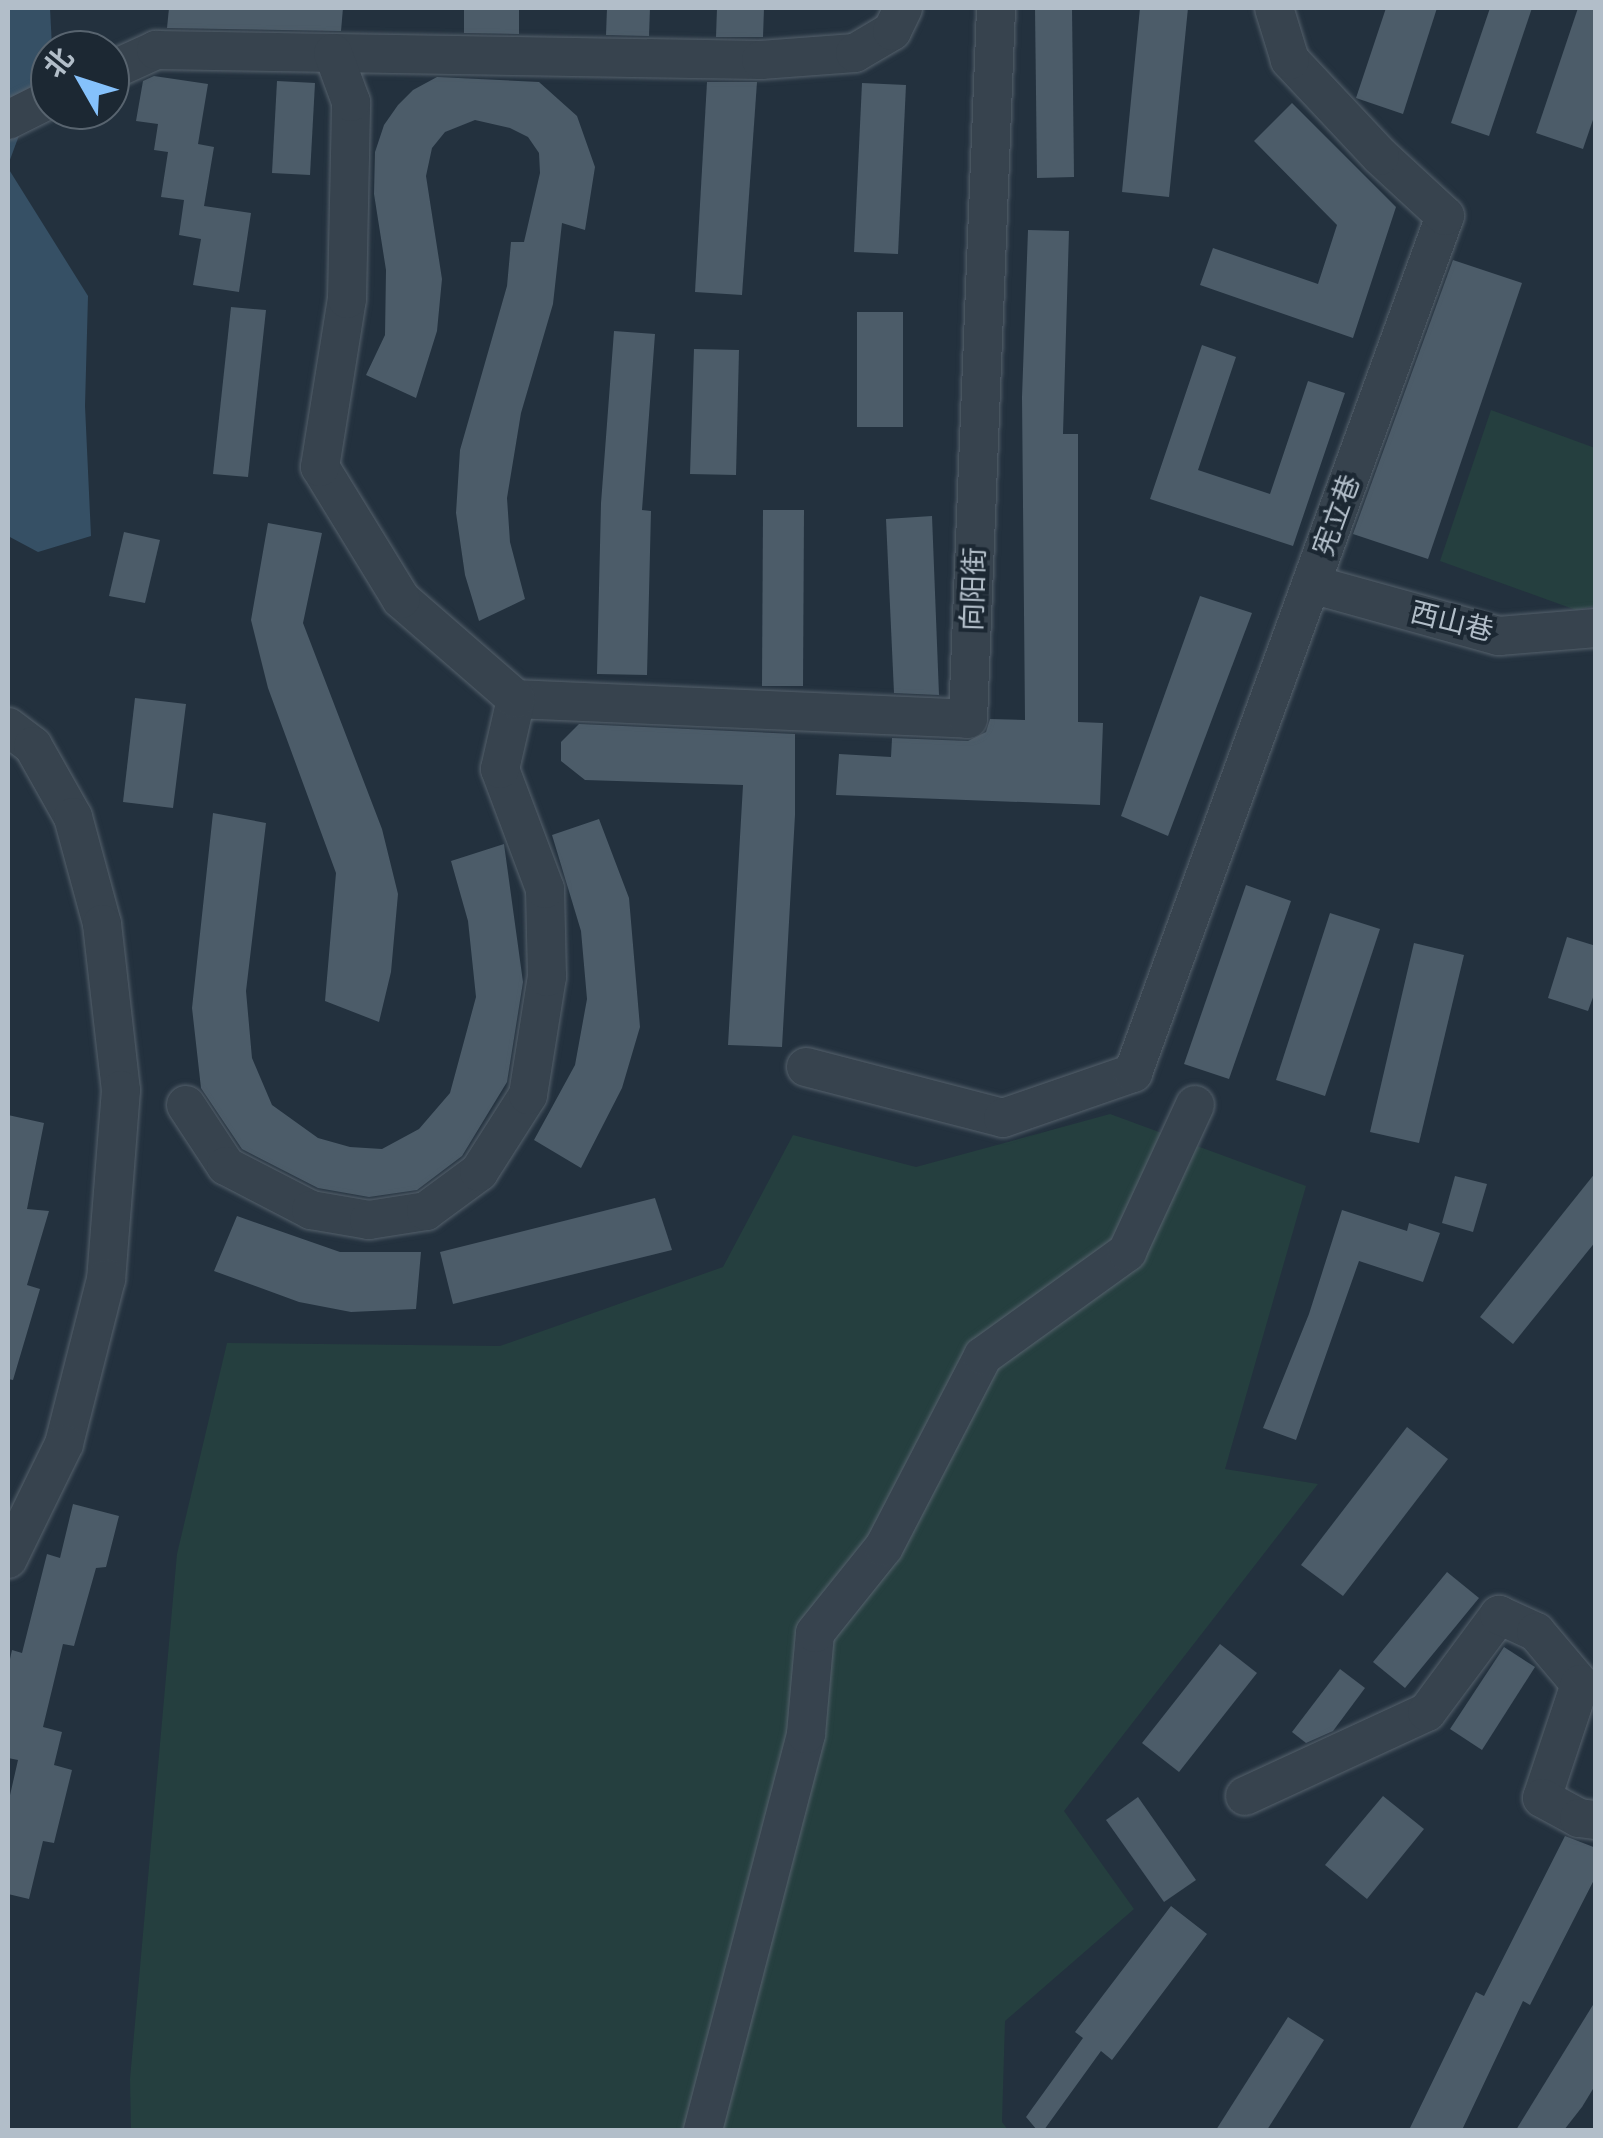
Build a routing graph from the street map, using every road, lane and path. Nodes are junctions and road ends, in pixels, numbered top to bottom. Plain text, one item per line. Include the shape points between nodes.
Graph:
1 (902, 8) edge
2 (996, 8) edge
3 (1274, 8) edge
4 (333, 53) junction
5 (130, 62) edge
6 (1312, 584) junction
7 (1596, 628) edge
8 (516, 699) junction
9 (8, 726) edge
10 (806, 1067) dead end
11 (186, 1105) dead end
12 (1195, 1105) dead end
13 (8, 1560) edge
14 (1245, 1796) dead end
15 (1596, 1820) edge
16 (704, 2130) edge

1 - 4 street via 892,31 855,52 817,56
2 - 8 street, 向阳街 via 968,718
3 - 6 street, 宪立巷 via 1290,60 1445,216
4 - 5 street via 156,50
4 - 8 street via 351,102 346,299 320,467 401,599
6 - 7 street, 西山巷 via 1499,636
6 - 10 street, 宪立巷 via 1134,1073 1003,1118
8 - 11 street via 500,768 546,889 547,977 528,1094 479,1172 426,1211 370,1220 311,1210 226,1166
9 - 13 street via 33,746 73,816 102,924 121,1090 106,1279 64,1444
12 - 16 street via 1127,1252 983,1356 884,1547 815,1633 806,1734
14 - 15 street via 1427,1712 1499,1615 1536,1632 1580,1684 1542,1798

